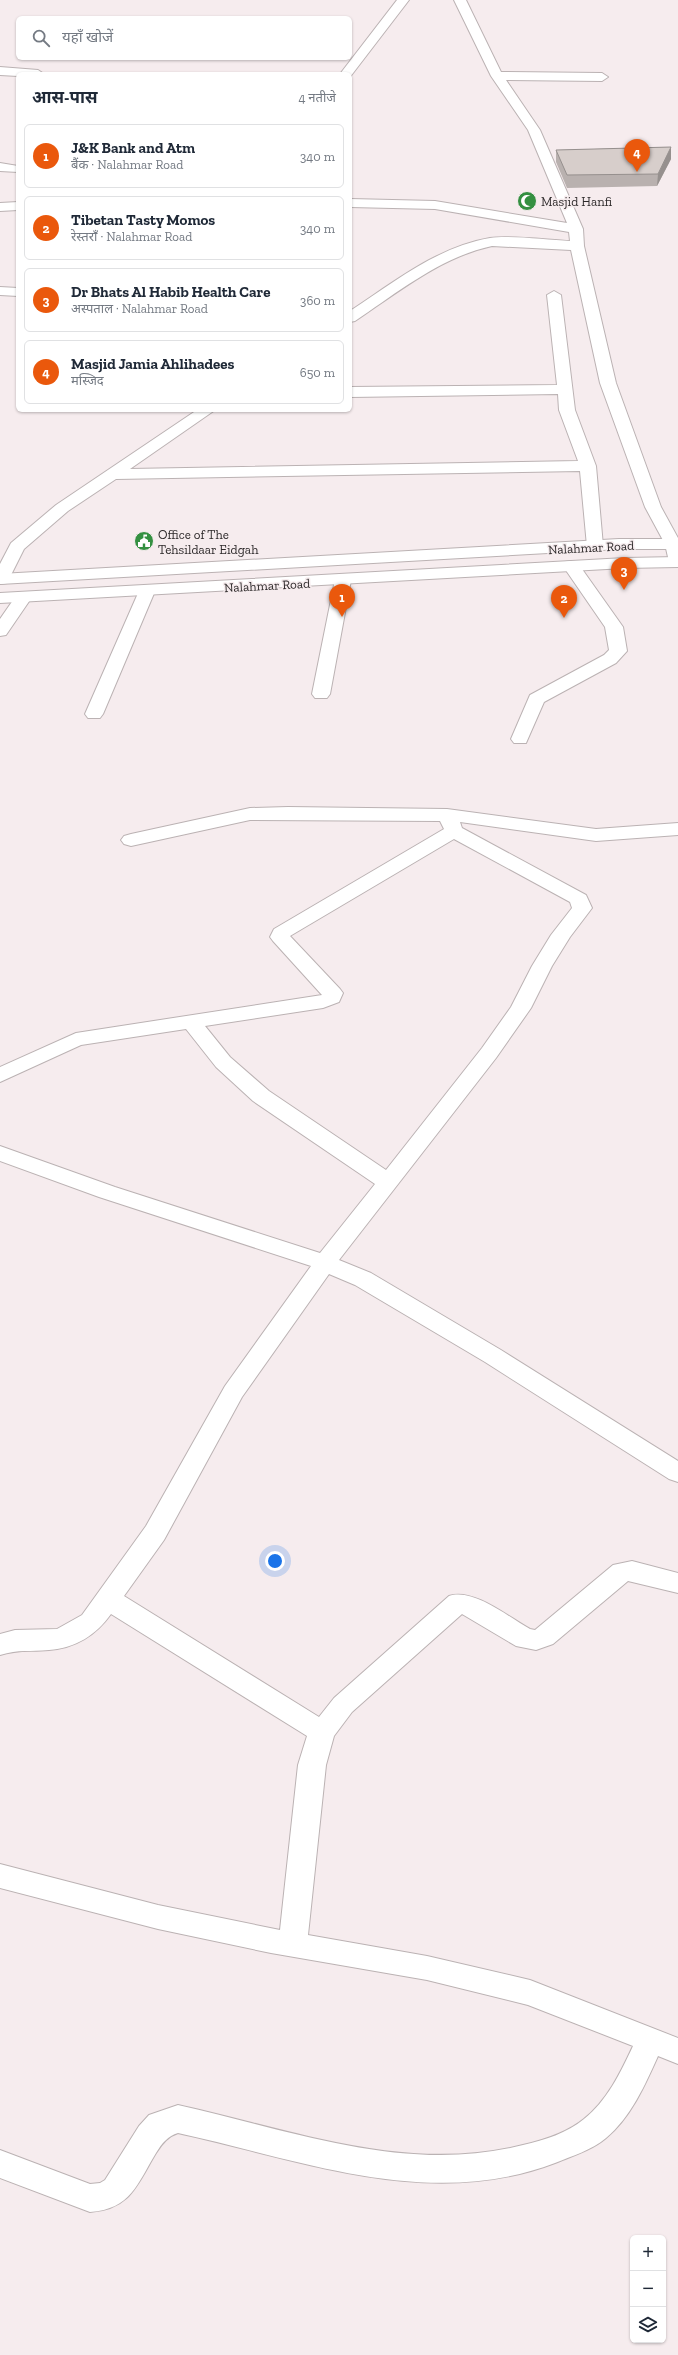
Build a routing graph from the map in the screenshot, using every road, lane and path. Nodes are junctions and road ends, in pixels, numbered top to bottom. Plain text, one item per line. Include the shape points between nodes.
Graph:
1 (402, 0) edge
2 (460, 0) edge
3 (0, 71) edge
4 (16, 72) edge
5 (348, 72) edge
6 (498, 76) junction
7 (602, 76) dead end
8 (0, 167) edge
9 (15, 169) dead end
10 (352, 203) edge
11 (16, 206) edge
12 (0, 207) edge
13 (576, 229) junction
14 (577, 246) junction
15 (0, 291) edge
16 (16, 292) edge
17 (554, 295) dead end
18 (352, 317) edge
19 (565, 389) junction
20 (352, 392) edge
21 (204, 412) edge
22 (588, 466) junction
23 (114, 474) junction
24 (676, 544) edge
25 (595, 546) junction
26 (677, 562) edge
27 (571, 566) junction
28 (1, 579) edge
29 (343, 580) junction
30 (147, 591) junction
31 (24, 597) junction
32 (0, 598) edge
33 (0, 631) edge
34 (321, 694) dead end
35 (94, 714) dead end
36 (520, 739) dead end
37 (451, 823) junction
38 (678, 829) edge
39 (131, 840) dead end
40 (192, 1023) junction
41 (0, 1075) edge
42 (0, 1153) edge
43 (389, 1183) junction
44 (325, 1263) junction
45 (678, 1473) edge
46 (678, 1584) edge
47 (108, 1599) junction
48 (0, 1645) edge
49 (322, 1732) junction
50 (0, 1876) edge
51 (293, 1945) junction
52 (650, 2041) junction
53 (678, 2051) edge
54 (0, 2164) edge

1 - 5 street
2 - 6 street
3 - 4 street
6 - 7 street
6 - 13 street via 534,130
8 - 9 street
10 - 13 street via 435,205
11 - 12 street
13 - 14 street
14 - 18 street via 492,242 478,245 429,265
14 - 24 street via 608,383 652,507
15 - 16 street
17 - 19 street
19 - 20 street
19 - 22 street via 568,410
21 - 23 street
22 - 23 street
22 - 25 street
23 - 28 street via 100,480 62,508 17,547
24 - 25 street, Nalahmar Road
24 - 26 street
25 - 28 street, Nalahmar Road
26 - 27 street, Nalahmar Road
27 - 29 street, Nalahmar Road
27 - 36 street via 614,627 618,651 610,659 536,699
29 - 30 street, Nalahmar Road
29 - 34 street
30 - 31 street, Nalahmar Road
30 - 35 street
31 - 32 street, Nalahmar Road
31 - 33 street
37 - 38 street via 596,834
37 - 39 street via 288,813 250,814
37 - 40 street via 281,933 280,937 333,993 332,998 323,1002
37 - 43 street via 579,899 582,908 561,935 521,1008 494,1047
40 - 41 street via 76,1039
40 - 43 street via 223,1062 262,1096
42 - 44 street via 107,1192
43 - 44 street
44 - 45 street via 400,1299
44 - 47 street via 233,1392 155,1533
46 - 49 street via 632,1571 622,1572 544,1637 536,1640 525,1639 468,1605 458,1603 343,1704
47 - 48 street via 91,1622 76,1632 57,1639 11,1639
47 - 49 street
49 - 51 street via 312,1765
50 - 51 street via 158,1917
51 - 52 street via 427,1968 530,1993
52 - 53 street
52 - 54 street via 615,2107 596,2128 569,2144 521,2161 458,2171 385,2168 178,2119 160,2125 150,2136 116,2190 105,2197 85,2196

